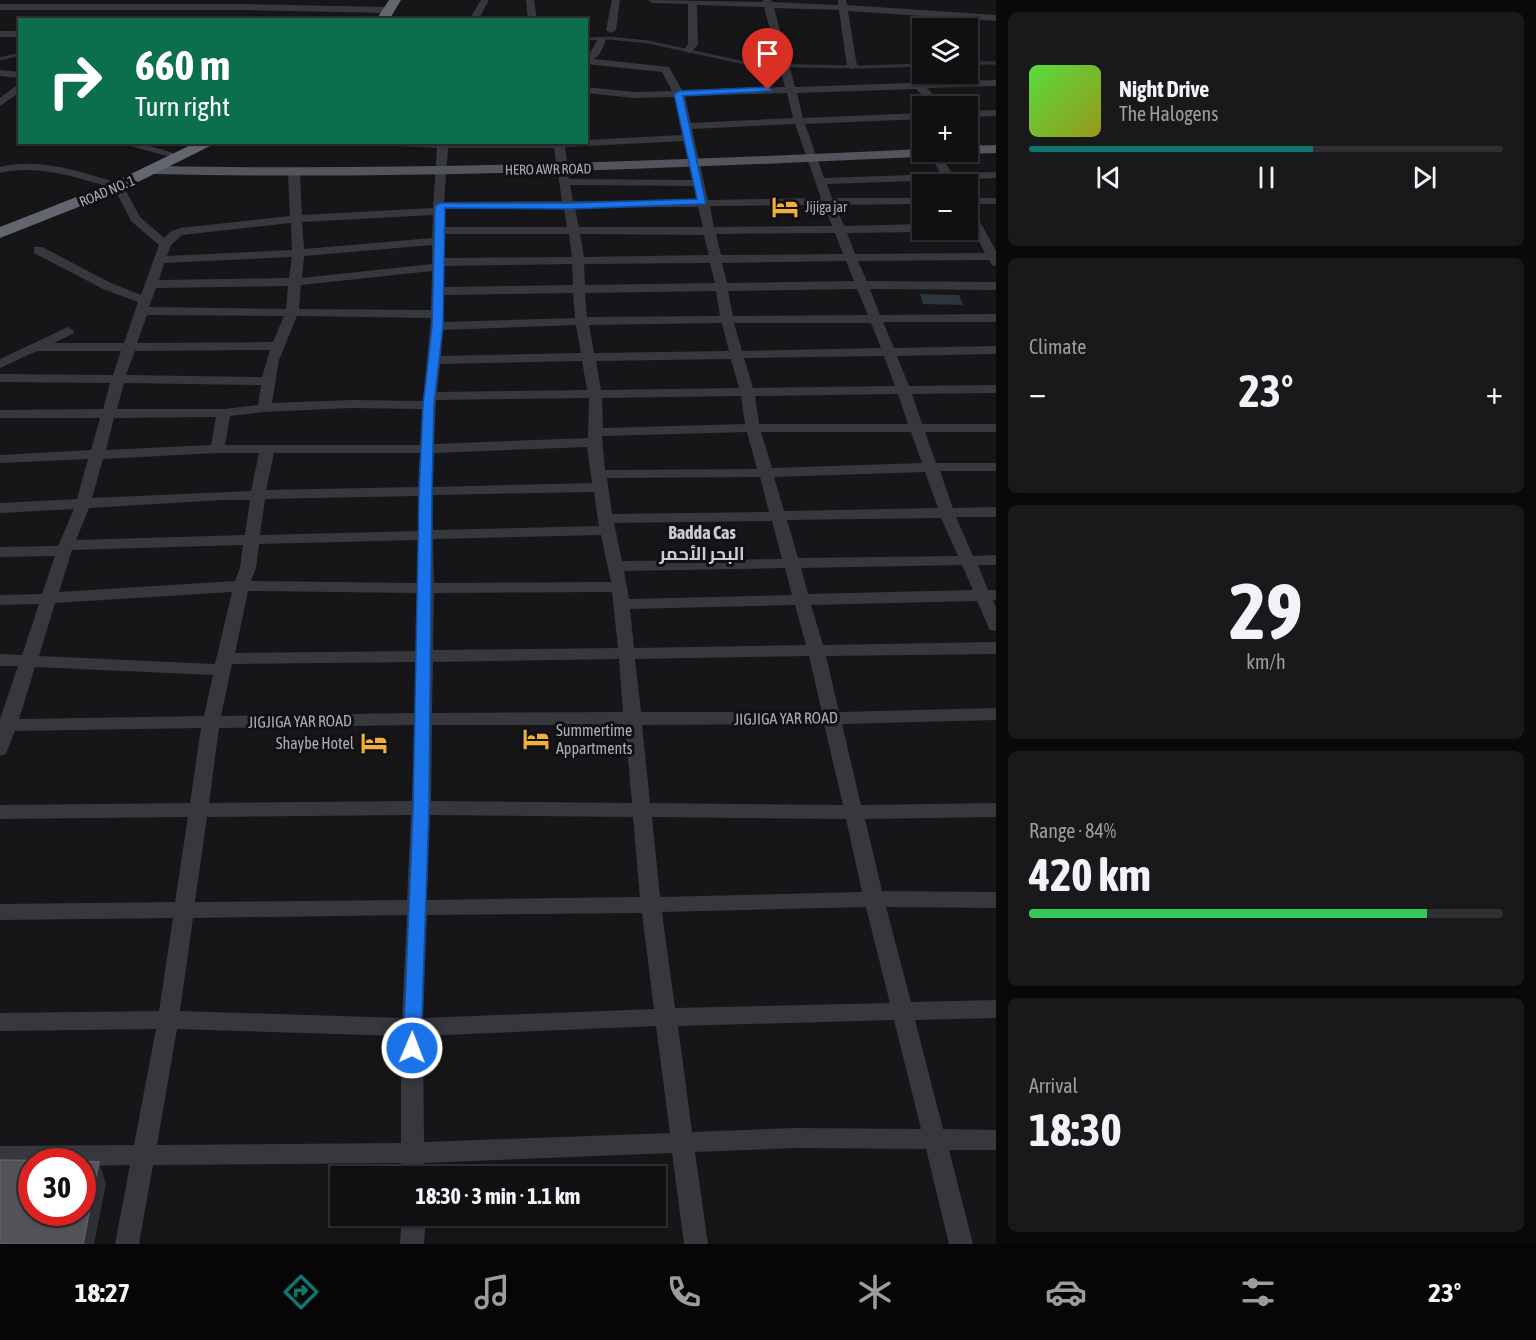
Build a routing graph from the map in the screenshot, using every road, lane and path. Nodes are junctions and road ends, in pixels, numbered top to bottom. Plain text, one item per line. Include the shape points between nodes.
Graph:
1 (485, 0) edge
2 (530, 0) edge
3 (616, 0) edge
4 (652, 0) edge
5 (914, 0) edge
6 (692, 2) junction
7 (767, 3) edge
8 (51, 4) edge
9 (152, 4) edge
10 (243, 4) edge
11 (843, 4) edge
12 (0, 7) edge
13 (388, 10) edge
14 (995, 14) edge
15 (919, 16) junction
16 (42, 18) edge
17 (145, 18) edge
18 (475, 18) edge
19 (533, 18) edge
20 (611, 30) dead end
21 (0, 34) edge
22 (18, 34) edge
23 (601, 41) dead end
24 (689, 50) dead end
25 (588, 59) edge
26 (588, 60) edge
27 (852, 66) dead end
28 (0, 74) edge
29 (18, 75) edge
30 (996, 83) edge
31 (920, 86) junction
32 (18, 88) edge
33 (790, 89) junction
34 (588, 90) edge
35 (679, 94) junction
36 (930, 96) edge
37 (0, 103) edge
38 (996, 113) edge
39 (978, 114) edge
40 (912, 116) edge
41 (799, 122) junction
42 (685, 126) junction
43 (688, 138) junction
44 (588, 143) edge
45 (129, 144) edge
46 (207, 144) edge
47 (443, 144) edge
48 (559, 144) edge
49 (996, 149) edge
50 (978, 150) edge
51 (912, 153) edge
52 (182, 157) junction
53 (811, 159) junction
54 (694, 164) junction
55 (4, 167) edge
56 (155, 170) junction
57 (439, 171) junction
58 (294, 174) junction
59 (565, 175) junction
60 (996, 175) edge
61 (978, 177) edge
62 (912, 180) edge
63 (821, 181) junction
64 (698, 183) junction
65 (117, 186) junction
66 (830, 201) junction
67 (912, 201) edge
68 (978, 201) edge
69 (996, 201) edge
70 (703, 202) junction
71 (569, 206) junction
72 (440, 208) junction
73 (295, 219) junction
74 (841, 228) junction
75 (912, 228) edge
76 (996, 228) edge
77 (978, 229) edge
78 (574, 231) junction
79 (708, 231) junction
80 (0, 233) edge
81 (438, 236) junction
82 (978, 236) edge
83 (165, 244) junction
84 (38, 250) dead end
85 (298, 253) junction
86 (852, 258) junction
87 (995, 258) edge
88 (715, 259) junction
89 (161, 260) junction
90 (579, 261) junction
91 (438, 264) junction
92 (295, 282) junction
93 (150, 284) junction
94 (862, 285) junction
95 (996, 286) edge
96 (721, 287) junction
97 (578, 289) junction
98 (437, 291) junction
99 (142, 305) junction
100 (292, 312) junction
101 (875, 318) junction
102 (996, 318) edge
103 (437, 320) junction
104 (727, 320) junction
105 (582, 322) junction
106 (68, 331) dead end
107 (129, 346) junction
108 (277, 346) junction
109 (34, 347) junction
110 (996, 350) edge
111 (888, 353) junction
112 (737, 354) junction
113 (588, 358) junction
114 (435, 360) junction
115 (0, 364) edge
116 (0, 378) edge
117 (118, 379) junction
118 (267, 381) junction
119 (902, 389) junction
120 (996, 389) edge
121 (747, 392) junction
122 (594, 393) junction
123 (429, 400) junction
124 (264, 408) junction
125 (224, 413) junction
126 (0, 414) edge
127 (109, 414) junction
128 (753, 428) junction
129 (996, 428) edge
130 (916, 429) junction
131 (595, 437) junction
132 (217, 449) junction
133 (428, 449) junction
134 (267, 450) junction
135 (96, 453) junction
136 (0, 459) edge
137 (931, 466) junction
138 (996, 467) edge
139 (767, 473) junction
140 (601, 481) junction
141 (425, 492) junction
142 (258, 495) junction
143 (83, 505) junction
144 (0, 508) edge
145 (996, 512) edge
146 (947, 513) junction
147 (778, 515) junction
148 (606, 524) junction
149 (425, 535) junction
150 (253, 539) junction
151 (66, 548) junction
152 (0, 552) edge
153 (967, 560) junction
154 (996, 560) edge
155 (792, 565) junction
156 (616, 566) junction
157 (241, 586) junction
158 (620, 587) junction
159 (426, 588) junction
160 (989, 595) edge
161 (49, 599) junction
162 (0, 600) edge
163 (802, 601) junction
164 (621, 604) junction
165 (996, 626) edge
166 (996, 648) edge
167 (816, 650) junction
168 (625, 653) junction
169 (424, 657) junction
170 (0, 660) edge
171 (29, 660) junction
172 (224, 664) junction
173 (996, 714) edge
174 (833, 718) junction
175 (421, 719) junction
176 (633, 720) junction
177 (211, 723) junction
178 (4, 725) edge
179 (0, 750) edge
180 (421, 808) junction
181 (641, 808) junction
182 (996, 810) edge
183 (199, 811) junction
184 (0, 812) edge
185 (856, 812) junction
186 (874, 899) junction
187 (996, 900) edge
188 (651, 905) junction
189 (419, 906) junction
190 (184, 909) junction
191 (0, 912) edge
192 (996, 1009) edge
193 (902, 1010) junction
194 (665, 1017) junction
195 (168, 1020) junction
196 (0, 1023) edge
197 (412, 1027) junction
198 (933, 1140) junction
199 (996, 1140) edge
200 (684, 1142) junction
201 (145, 1153) junction
202 (0, 1156) edge
203 (412, 1165) edge
204 (413, 1226) edge
205 (128, 1244) edge
206 (412, 1244) edge
207 (696, 1244) edge
208 (961, 1244) edge

1 - 18 street
2 - 19 street
3 - 20 street
4 - 6 street
5 - 15 street
6 - 7 street
6 - 24 street via 693,44
7 - 11 street
7 - 33 street
8 - 9 street
8 - 12 street
8 - 16 street
9 - 10 street
9 - 17 street
10 - 13 street
11 - 15 street
11 - 27 street
14 - 15 street
21 - 22 street
23 - 25 street via 594,56
26 - 35 street via 666,69
28 - 29 street
30 - 31 street
31 - 33 street
31 - 36 street
32 - 37 street
33 - 35 street
33 - 41 street
34 - 35 street
35 - 42 street
38 - 39 street
40 - 41 street
41 - 42 street
41 - 53 street
42 - 43 street
43 - 44 street
43 - 54 street
45 - 52 street
46 - 52 highway, ROAD NO. 1
47 - 57 street
48 - 59 street
49 - 50 main road
51 - 53 main road, HERO AWR ROAD
52 - 56 highway, ROAD NO. 1
53 - 54 main road, HERO AWR ROAD
53 - 63 street
54 - 59 main road, HERO AWR ROAD
54 - 64 street
55 - 65 street via 42,167
56 - 58 main road, HERO AWR ROAD
56 - 65 highway, ROAD NO. 1
57 - 58 main road, HERO AWR ROAD
57 - 59 main road, HERO AWR ROAD
57 - 72 street
58 - 73 street
59 - 64 street
59 - 71 street
60 - 61 street
62 - 63 street
63 - 66 street
64 - 70 street
65 - 80 highway, ROAD NO. 1
65 - 83 street via 135,219
66 - 67 street
66 - 70 street
66 - 74 street
68 - 69 street
70 - 71 street
70 - 79 street
71 - 72 street
71 - 78 street
72 - 73 street
72 - 81 street
73 - 83 street via 180,232
73 - 85 street
74 - 75 street
74 - 79 street
74 - 86 street
76 - 77 street
78 - 79 street
78 - 81 street
78 - 90 street
79 - 88 street
81 - 85 street
81 - 91 street
82 - 87 street
83 - 89 street
84 - 99 street
85 - 89 street
85 - 92 street
86 - 87 street
86 - 88 street
86 - 94 street
88 - 90 street
88 - 96 street
89 - 93 street
90 - 91 street
90 - 97 street
91 - 92 street
91 - 98 street
92 - 93 street
92 - 100 street
93 - 99 street
94 - 95 street
94 - 96 street
94 - 101 street
96 - 97 street
96 - 104 street
97 - 98 street
97 - 105 street
98 - 103 street
99 - 100 street
99 - 107 street
100 - 103 street
100 - 108 street
101 - 102 street
101 - 104 street
101 - 111 street
103 - 105 street
103 - 114 street
104 - 105 street
104 - 112 street
105 - 113 street
106 - 109 street
107 - 108 street
107 - 109 street
107 - 117 street
108 - 118 street
109 - 115 street
110 - 111 street
111 - 112 street
111 - 119 street
112 - 113 street
112 - 121 street
113 - 114 street
113 - 122 street
114 - 123 street
116 - 117 street
117 - 118 street
117 - 127 street
118 - 124 street
119 - 120 street
119 - 121 street
119 - 130 street
121 - 122 street
121 - 128 street
122 - 123 street
122 - 131 street
123 - 124 street
123 - 133 street
124 - 125 street
125 - 127 street
125 - 132 street
126 - 127 street
127 - 135 street
128 - 130 street
128 - 131 street
128 - 139 street
129 - 130 street
130 - 137 street
131 - 133 street
131 - 140 street
132 - 134 street
132 - 135 street
133 - 134 street
133 - 141 street
134 - 142 street
135 - 136 street
135 - 143 street
137 - 138 street
137 - 139 street
137 - 146 street
139 - 140 street
139 - 147 street
140 - 141 street
140 - 148 street
141 - 142 street
141 - 149 street
142 - 143 street
142 - 150 street
143 - 144 street
143 - 151 street
145 - 146 street
146 - 147 street
146 - 153 street
147 - 148 street
147 - 155 street
148 - 149 street
148 - 156 street
149 - 150 street
149 - 159 street
150 - 151 street
150 - 157 street
151 - 152 street
151 - 161 street
153 - 154 street
153 - 155 street
153 - 160 street
155 - 156 street
155 - 163 street
156 - 158 street
157 - 159 street
157 - 161 street
157 - 172 street
158 - 159 street
158 - 164 street
159 - 169 street
160 - 163 street
160 - 165 street
161 - 162 street
161 - 171 street
163 - 164 street
163 - 167 street
164 - 168 street
166 - 167 street
167 - 168 street
167 - 174 street
168 - 169 street
168 - 176 street
169 - 172 street
169 - 175 street
170 - 171 street
171 - 172 street
171 - 178 street
172 - 177 street
173 - 174 street, JIGJIGA YAR ROAD
174 - 176 street, JIGJIGA YAR ROAD
174 - 185 street
175 - 176 street, JIGJIGA YAR ROAD
175 - 177 street, JIGJIGA YAR ROAD
175 - 180 street
176 - 181 street
177 - 178 street, JIGJIGA YAR ROAD
177 - 183 street
178 - 179 street
180 - 181 street
180 - 183 street
180 - 189 street
181 - 185 street
181 - 188 street
182 - 185 street
183 - 184 street
183 - 190 street
185 - 186 street
186 - 187 street
186 - 188 street
186 - 193 street
188 - 189 street
188 - 194 street
189 - 190 street
189 - 197 street
190 - 191 street
190 - 195 street
192 - 193 street
193 - 194 street
193 - 198 street
194 - 197 street
194 - 200 street
195 - 196 street
195 - 197 street
195 - 201 street
197 - 203 street
198 - 199 street
198 - 200 street via 795,1138
198 - 208 street
200 - 203 street
200 - 207 street
201 - 202 street
201 - 203 street
201 - 205 street
204 - 206 street

